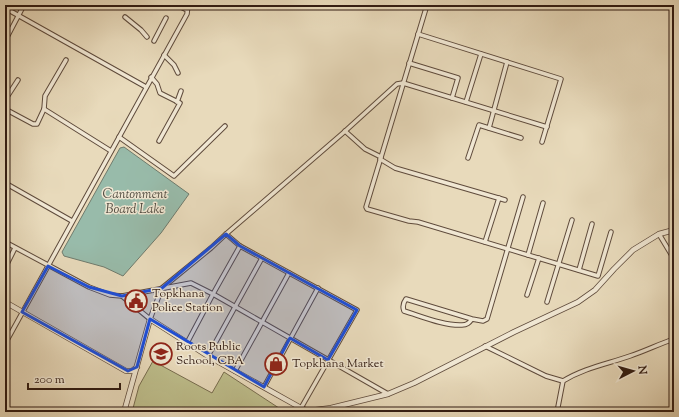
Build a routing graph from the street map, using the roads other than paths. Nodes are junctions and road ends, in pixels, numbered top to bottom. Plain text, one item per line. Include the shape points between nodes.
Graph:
1 (24, 5) edge
2 (177, 5) edge
3 (188, 5) edge
4 (427, 5) edge
5 (5, 8) edge
6 (187, 10) junction
7 (18, 16) junction
8 (125, 17) dead end
9 (166, 18) dead end
10 (418, 34) junction
11 (146, 37) dead end
12 (5, 40) edge
13 (154, 41) dead end
14 (482, 54) junction
15 (164, 55) junction
16 (66, 60) dead end
17 (409, 62) junction
18 (507, 62) junction
19 (178, 73) dead end
20 (151, 77) junction
21 (18, 80) dead end
22 (402, 83) junction
23 (146, 87) junction
24 (5, 91) edge
25 (181, 91) dead end
26 (9, 94) junction
27 (452, 98) junction
28 (5, 100) edge
29 (177, 102) junction
30 (466, 102) junction
31 (5, 109) edge
32 (44, 109) junction
33 (494, 111) junction
34 (225, 126) dead end
35 (547, 127) junction
36 (489, 128) junction
37 (345, 131) junction
38 (119, 137) junction
39 (521, 138) dead end
40 (159, 141) dead end
41 (542, 142) dead end
42 (111, 151) junction
43 (380, 158) junction
44 (468, 158) dead end
45 (5, 183) edge
46 (523, 197) dead end
47 (499, 198) junction
48 (505, 200) dead end
49 (543, 203) dead end
50 (572, 220) dead end
51 (72, 221) junction
52 (592, 224) dead end
53 (674, 230) edge
54 (611, 232) dead end
55 (226, 234) junction
56 (659, 234) junction
57 (5, 242) edge
58 (486, 242) junction
59 (240, 246) junction
60 (15, 248) junction
61 (508, 249) junction
62 (528, 255) junction
63 (262, 258) junction
64 (539, 258) junction
65 (674, 259) edge
66 (559, 264) junction
67 (48, 266) junction
68 (5, 268) edge
69 (579, 270) junction
70 (289, 273) junction
71 (162, 288) junction
72 (318, 288) junction
73 (213, 294) junction
74 (527, 295) dead end
75 (122, 296) junction
76 (5, 302) edge
77 (547, 302) dead end
78 (235, 307) junction
79 (22, 312) junction
80 (472, 319) junction
81 (150, 320) junction
82 (262, 322) junction
83 (290, 338) junction
84 (674, 339) edge
85 (187, 342) junction
86 (5, 344) edge
87 (485, 346) junction
88 (208, 356) junction
89 (328, 360) junction
90 (137, 367) junction
91 (126, 371) junction
92 (235, 371) junction
93 (563, 381) junction
94 (132, 385) junction
95 (264, 387) junction
96 (388, 394) junction
97 (301, 408) junction
98 (124, 412) edge
99 (309, 412) edge
100 (557, 412) edge

1 - 7 street
2 - 6 street
3 - 6 street
4 - 10 street
5 - 7 street
6 - 15 street
7 - 12 street
7 - 23 street
8 - 11 street
9 - 13 street
10 - 14 street
10 - 17 street
14 - 18 street
14 - 30 street
15 - 19 street
15 - 20 street
16 - 32 street via 45,96
17 - 22 street
17 - 27 street via 458,78
18 - 33 street
18 - 35 street via 561,79
20 - 23 street
20 - 29 street via 160,93
21 - 26 street
22 - 27 street
22 - 37 street via 397,84
22 - 43 street
23 - 38 street
24 - 26 street
25 - 29 street
26 - 28 street
27 - 30 street
29 - 40 street via 180,103
30 - 33 street
31 - 32 street via 33,124 37,124
32 - 42 street
33 - 35 street
33 - 36 street
34 - 38 street via 174,176
35 - 41 street
36 - 39 street
36 - 44 street via 479,125
37 - 43 street via 365,149
37 - 55 street
38 - 42 street
42 - 51 street
43 - 47 street via 395,168
43 - 58 street via 367,209
45 - 51 street
46 - 61 street
47 - 48 street
47 - 58 street
49 - 62 street
50 - 66 street
51 - 67 street
52 - 69 street
53 - 56 street
54 - 69 street via 598,276
55 - 59 street
55 - 71 street
56 - 65 street
56 - 87 street via 633,250 594,290 578,302
57 - 60 street
58 - 61 street
59 - 63 street
59 - 73 street
60 - 67 street
60 - 68 street
61 - 62 street
61 - 80 street via 487,319
62 - 64 street
63 - 70 street
63 - 78 street
64 - 66 street
64 - 74 street
66 - 69 street
66 - 77 street
67 - 75 street via 89,287 110,295
67 - 79 street
70 - 72 street
70 - 82 street
71 - 73 street via 191,283
71 - 75 street
71 - 81 street
72 - 83 street
72 - 89 street via 357,310
73 - 78 street
73 - 85 street
75 - 81 street
76 - 79 street
78 - 82 street
78 - 88 street
79 - 86 street
79 - 91 street
80 - 80 street via 406,299 403,303 404,311 447,324 462,326
81 - 85 street
81 - 90 street
82 - 83 street
82 - 92 street
83 - 89 street
83 - 95 street
84 - 93 street via 632,356 590,368
85 - 88 street
87 - 93 street via 546,376
87 - 96 street
88 - 92 street
89 - 96 street
89 - 97 street
90 - 91 street via 132,371
90 - 94 street
91 - 94 street
92 - 95 street
93 - 100 street
94 - 98 street
95 - 97 street
96 - 99 street
97 - 99 street

